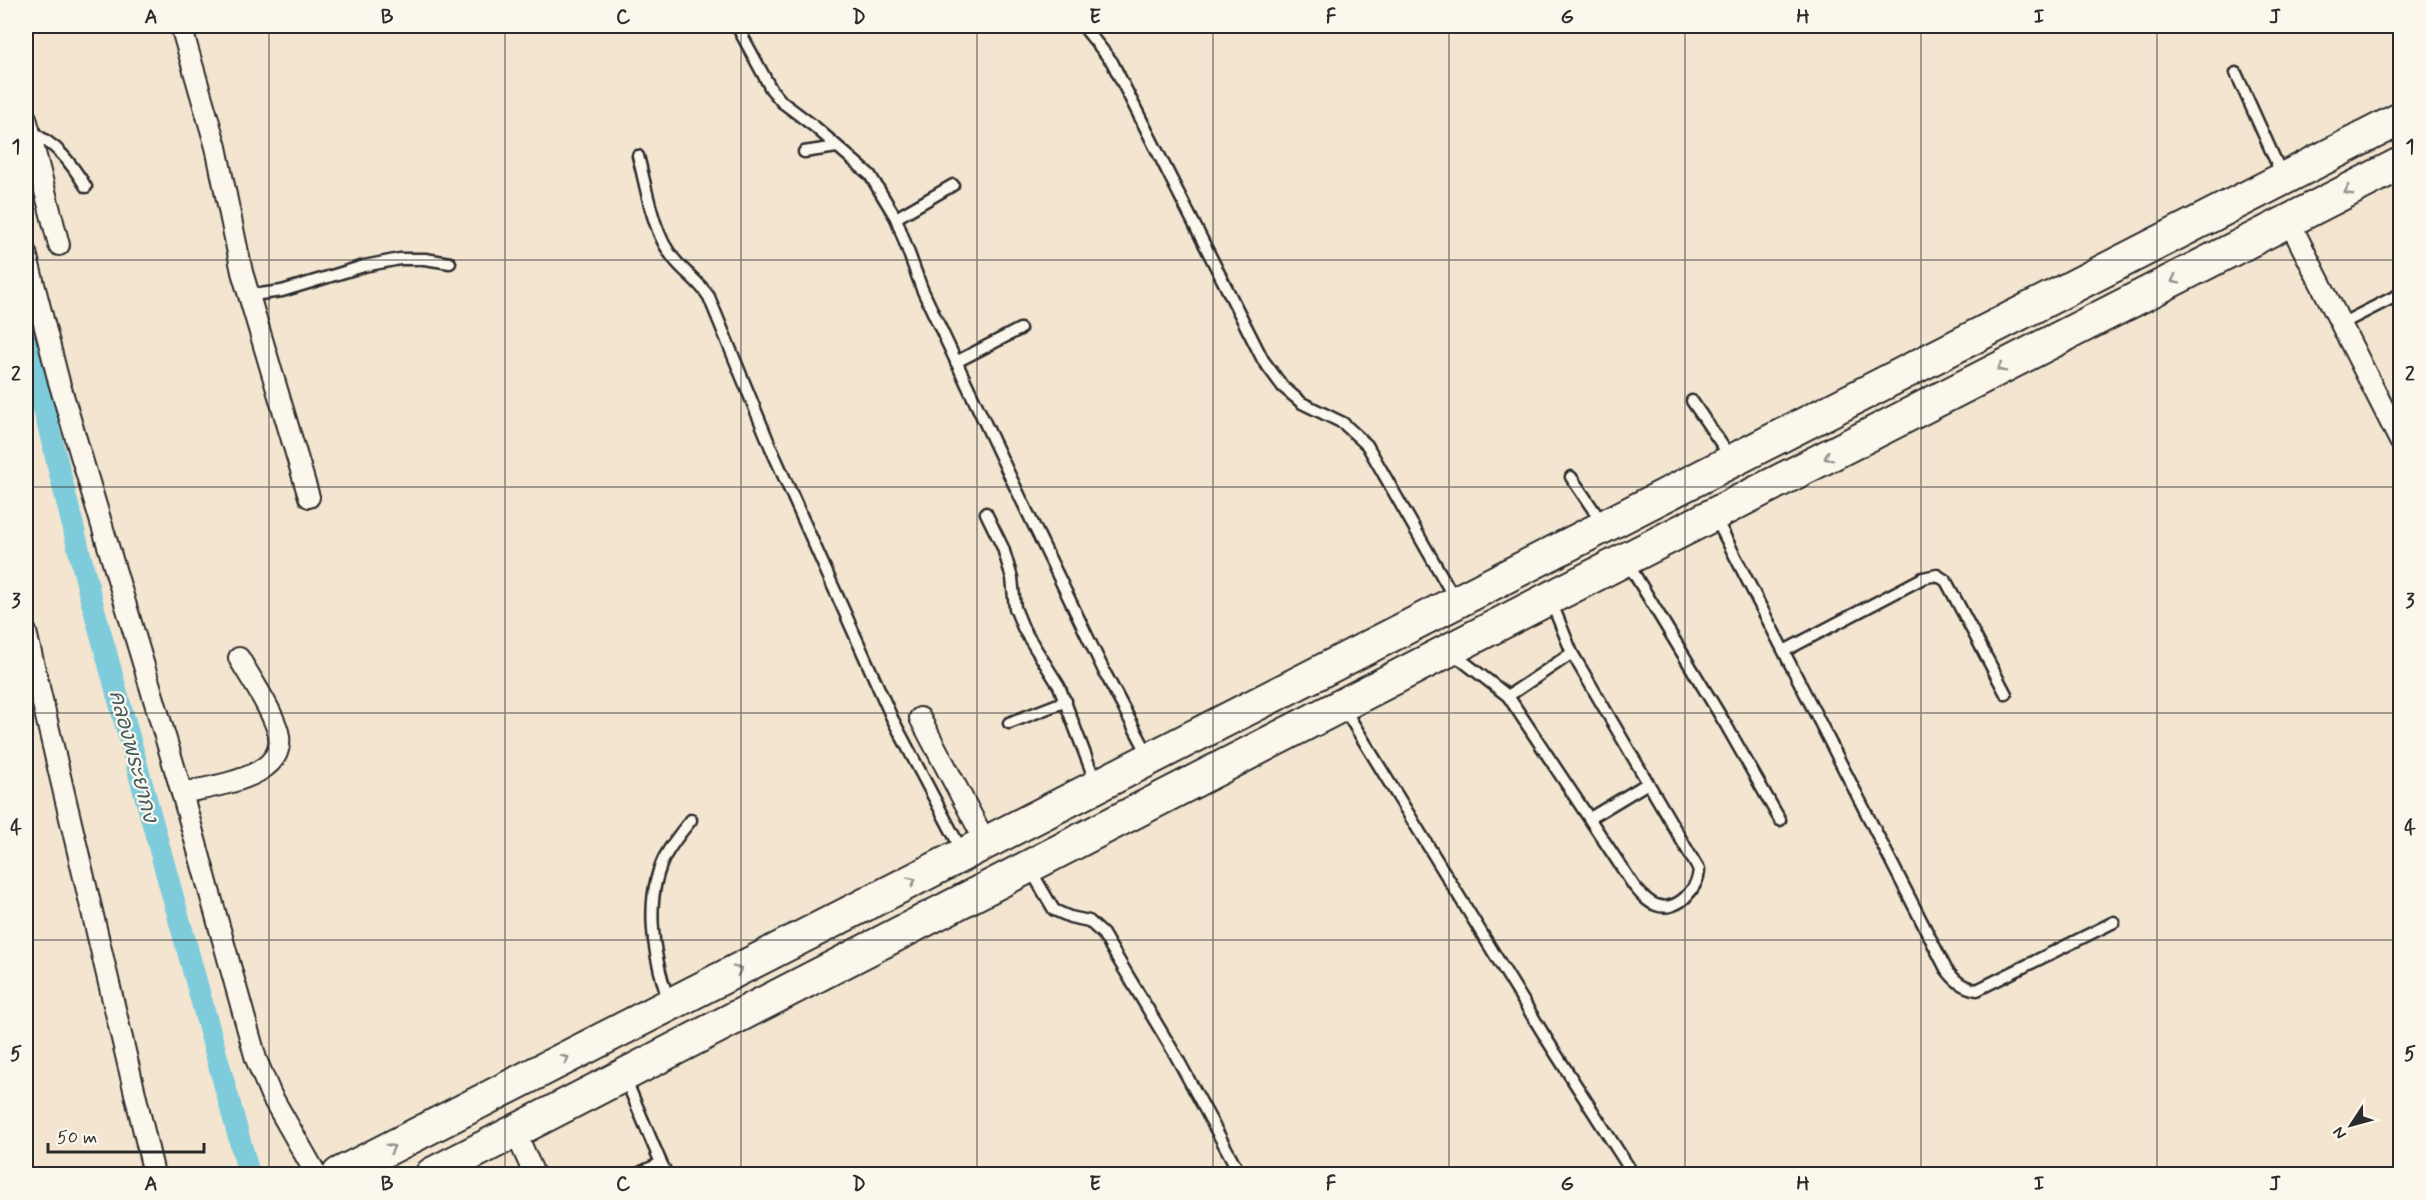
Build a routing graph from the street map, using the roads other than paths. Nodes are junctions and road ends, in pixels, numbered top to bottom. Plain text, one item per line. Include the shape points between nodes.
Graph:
1 (181, 26) edge
2 (737, 26) edge
3 (1083, 26) edge
4 (2236, 74) dead end
5 (2400, 118) edge
6 (27, 125) edge
7 (837, 147) junction
8 (804, 152) dead end
9 (638, 156) dead end
10 (2400, 164) edge
11 (2283, 178) junction
12 (953, 185) dead end
13 (86, 187) dead end
14 (896, 218) junction
15 (2289, 221) junction
16 (59, 245) dead end
17 (26, 253) edge
18 (450, 263) dead end
19 (247, 288) junction
20 (2400, 294) edge
21 (2341, 324) junction
22 (1020, 329) dead end
23 (956, 362) junction
24 (1692, 401) dead end
25 (2400, 441) edge
26 (1733, 461) junction
27 (1571, 477) dead end
28 (309, 497) dead end
29 (986, 513) dead end
30 (1714, 515) junction
31 (1604, 527) junction
32 (1626, 560) junction
33 (1550, 598) junction
34 (1456, 602) junction
35 (26, 632) edge
36 (1450, 651) junction
37 (1784, 651) junction
38 (1572, 653) junction
39 (239, 658) dead end
40 (2006, 694) dead end
41 (1508, 696) junction
42 (1066, 701) junction
43 (1343, 707) junction
44 (921, 718) dead end
45 (1009, 723) dead end
46 (1210, 728) junction
47 (1150, 759) junction
48 (1230, 762) junction
49 (1648, 783) junction
50 (1098, 786) junction
51 (182, 793) junction
52 (1590, 818) junction
53 (691, 820) dead end
54 (1780, 820) dead end
55 (975, 848) junction
56 (1028, 866) junction
57 (2114, 922) dead end
58 (670, 1005) junction
59 (624, 1075) junction
60 (515, 1131) junction
61 (661, 1163) junction
62 (154, 1174) edge
63 (316, 1174) edge
64 (339, 1174) edge
65 (432, 1174) edge
66 (534, 1174) edge
67 (637, 1174) edge
68 (667, 1174) edge
69 (1240, 1174) edge
70 (1633, 1174) edge

1 - 19 street via 216,147
2 - 7 lane via 776,96
3 - 34 lane via 1112,62 1263,360 1302,403 1343,423 1367,445
4 - 11 lane
5 - 11 main road
6 - 13 lane via 54,145
6 - 16 street
7 - 8 lane
7 - 14 lane via 870,175
9 - 55 lane via 666,245 709,297 771,448 888,708
10 -> 15 main road
11 - 26 main road
12 - 14 lane
14 - 23 lane via 922,289
15 - 21 street
15 -> 30 main road
17 - 51 street via 65,405
18 - 19 lane via 400,259 282,291 260,294
19 - 28 street
20 - 21 lane
21 - 25 street
22 - 23 lane
23 - 47 lane via 1046,554
24 - 26 lane
26 - 31 main road
27 - 31 lane
29 - 42 lane via 1003,548 1015,608 1024,630
30 - 32 main road
30 - 37 lane
31 - 34 main road
32 - 33 main road
32 - 54 lane
33 - 36 main road
33 - 38 lane
34 - 46 main road
35 - 62 street
36 - 41 lane
36 - 43 main road
37 - 40 lane via 1923,578 1937,575 1946,581
37 - 57 lane via 1955,981 1977,990
38 - 41 lane
38 - 49 lane
39 - 51 street via 276,724 280,745 277,757 242,779
41 - 52 lane
42 - 45 lane
42 - 50 lane
43 - 48 main road
43 - 70 lane
44 - 55 street
46 - 47 main road
46 - 48 main road
47 - 50 main road
48 - 56 main road
49 - 52 lane
49 - 52 lane via 1699,870 1694,890 1682,900 1668,907 1644,897
50 - 55 main road
51 - 63 street via 256,1059
53 - 58 lane via 665,856 654,905 657,966
58 -> 55 main road
56 - 59 main road
56 - 69 lane via 1054,910 1089,921 1103,934
64 -> 58 main road
59 - 60 main road
59 - 61 lane
60 - 65 main road
60 - 66 street
61 - 67 lane
61 - 68 lane

